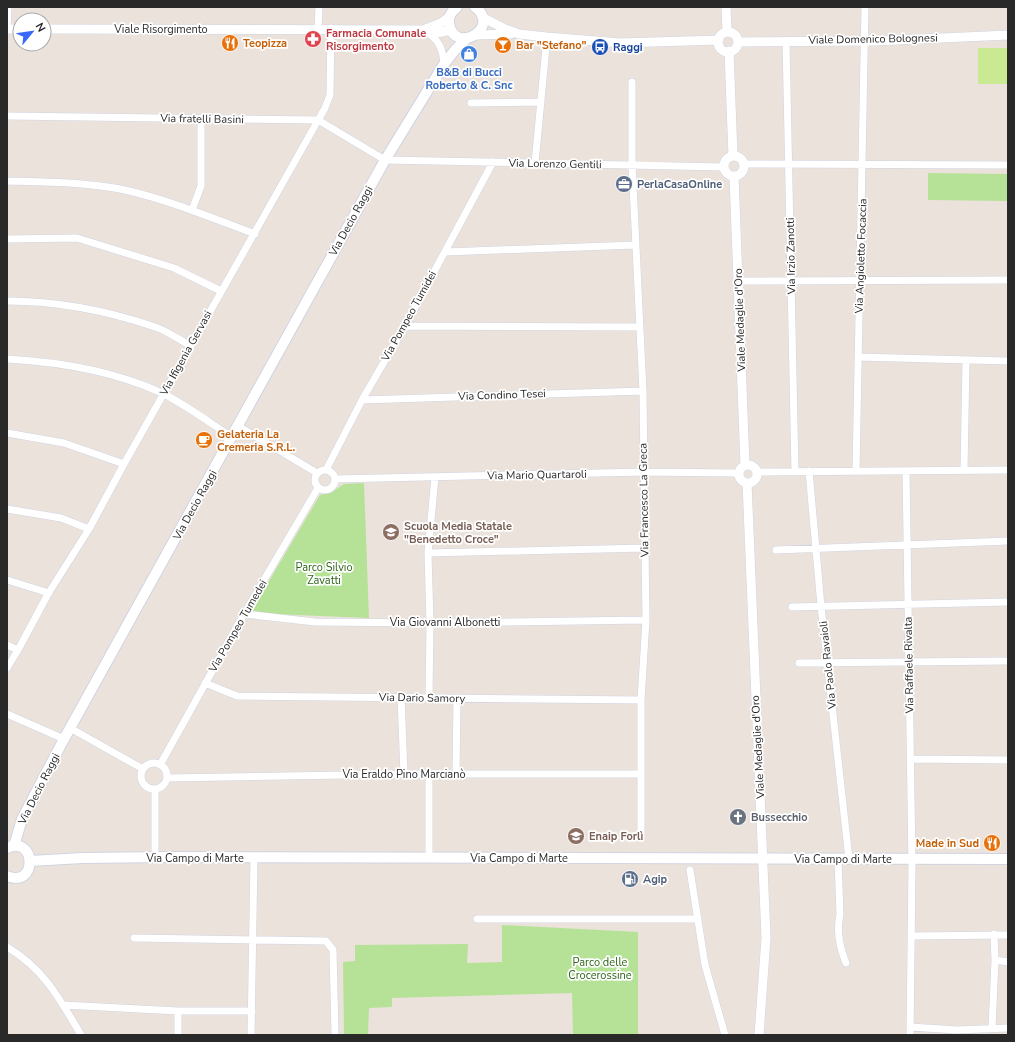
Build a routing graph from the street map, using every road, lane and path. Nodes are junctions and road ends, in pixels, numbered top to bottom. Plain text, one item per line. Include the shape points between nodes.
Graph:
1 (8, 7) edge
2 (319, 7) edge
3 (457, 7) edge
4 (475, 7) edge
5 (726, 7) edge
6 (865, 7) edge
7 (483, 12) edge
8 (449, 17) junction
9 (331, 28) junction
10 (7, 29) edge
11 (52, 29) edge
12 (318, 29) junction
13 (423, 30) junction
14 (453, 32) junction
15 (727, 32) junction
16 (519, 34) junction
17 (1008, 35) edge
18 (472, 36) junction
19 (546, 37) junction
20 (719, 40) junction
21 (786, 41) junction
22 (865, 41) junction
23 (738, 42) junction
24 (729, 52) junction
25 (444, 64) junction
26 (632, 82) dead end
27 (541, 102) junction
28 (471, 103) dead end
29 (7, 116) edge
30 (201, 119) junction
31 (318, 120) junction
32 (733, 156) junction
33 (385, 160) junction
34 (493, 162) junction
35 (535, 163) junction
36 (743, 164) junction
37 (789, 164) junction
38 (632, 165) junction
39 (863, 165) junction
40 (1008, 165) edge
41 (724, 167) junction
42 (734, 176) junction
43 (7, 181) edge
44 (192, 210) junction
45 (255, 234) junction
46 (7, 239) edge
47 (635, 245) junction
48 (445, 252) junction
49 (738, 280) junction
50 (791, 280) junction
51 (860, 280) junction
52 (1008, 280) edge
53 (221, 291) junction
54 (7, 301) edge
55 (405, 326) junction
56 (640, 327) junction
57 (191, 346) junction
58 (858, 358) junction
59 (7, 359) edge
60 (966, 361) junction
61 (1008, 361) edge
62 (643, 391) junction
63 (164, 394) junction
64 (362, 400) junction
65 (238, 426) junction
66 (7, 433) edge
67 (232, 437) junction
68 (124, 464) junction
69 (745, 465) junction
70 (326, 470) junction
71 (964, 470) junction
72 (1008, 470) edge
73 (809, 471) junction
74 (856, 471) junction
75 (906, 471) junction
76 (644, 472) junction
77 (757, 472) junction
78 (795, 472) junction
79 (317, 473) junction
80 (738, 474) junction
81 (435, 477) junction
82 (335, 479) junction
83 (747, 483) junction
84 (318, 488) junction
85 (7, 509) edge
86 (89, 529) junction
87 (1008, 541) edge
88 (909, 544) junction
89 (645, 548) junction
90 (816, 548) junction
91 (776, 550) dead end
92 (428, 553) junction
93 (7, 580) edge
94 (49, 593) junction
95 (1008, 602) edge
96 (908, 604) junction
97 (821, 606) junction
98 (792, 607) dead end
99 (244, 614) junction
100 (646, 620) junction
101 (430, 623) junction
102 (7, 645) edge
103 (18, 650) junction
104 (1008, 661) edge
105 (828, 663) junction
106 (799, 664) dead end
107 (909, 664) junction
108 (7, 668) edge
109 (205, 683) junction
110 (401, 697) junction
111 (429, 697) junction
112 (457, 698) junction
113 (642, 700) junction
114 (7, 714) edge
115 (70, 728) junction
116 (64, 739) junction
117 (911, 759) junction
118 (1008, 760) edge
119 (160, 764) junction
120 (143, 769) junction
121 (404, 774) junction
122 (429, 774) junction
123 (456, 774) junction
124 (642, 774) junction
125 (167, 778) junction
126 (155, 789) junction
127 (640, 834) dead end
128 (11, 847) edge
129 (155, 858) junction
130 (254, 858) junction
131 (429, 858) junction
132 (763, 859) junction
133 (838, 859) junction
134 (849, 859) junction
135 (912, 859) junction
136 (1008, 859) edge
137 (30, 860) junction
138 (690, 870) dead end
139 (7, 876) edge
140 (18, 877) junction
141 (7, 884) edge
142 (477, 919) dead end
143 (698, 919) junction
144 (994, 934) junction
145 (1008, 935) edge
146 (911, 936) junction
147 (134, 938) dead end
148 (253, 940) junction
149 (7, 947) edge
150 (995, 960) junction
151 (1008, 962) edge
152 (846, 963) dead end
153 (63, 1005) junction
154 (178, 1011) junction
155 (252, 1011) junction
156 (910, 1027) junction
157 (992, 1028) junction
158 (1004, 1031) edge
159 (957, 1032) edge
160 (81, 1035) edge
161 (178, 1035) edge
162 (251, 1035) edge
163 (335, 1035) edge
164 (725, 1035) edge
165 (759, 1035) edge
166 (910, 1035) edge

1 - 10 street
2 - 12 street
3 - 8 main road
4 - 7 main road
5 - 15 street
6 - 22 street, Via Angioletto Focaccia
7 - 16 street via 505,29
7 - 18 main road, Via Decio Raggi via 481,28
8 - 13 street, Viale Risorgimento
8 - 14 main road, Via Decio Raggi
9 - 12 street, Viale Risorgimento
9 - 13 street, Viale Risorgimento
9 - 31 street, Via Ifigenia Gervasi via 330,95
11 - 12 street, Viale Risorgimento
13 - 14 street, Viale Risorgimento
13 - 25 street via 432,35 439,44 443,51
14 - 18 main road
14 - 25 main road, Via Decio Raggi
15 - 20 street
15 - 23 street via 734,34
16 - 18 street
16 - 19 street
17 - 22 street, Viale Domenico Bolognesi
18 - 25 main road, Via Decio Raggi via 453,51
19 - 20 street via 620,43
19 - 27 street
20 - 24 street via 721,48
21 - 22 street, Viale Domenico Bolognesi
21 - 23 street, Viale Domenico Bolognesi
21 - 37 street, Via Irzio Zanotti
22 - 39 street, Via Angioletto Focaccia
23 - 24 street via 734,50
24 - 32 street
25 - 33 main road, Via Decio Raggi
26 - 38 street, Via Francesco La Greca
27 - 28 street
27 - 35 street
29 - 30 street, Via fratelli Basini
30 - 31 street, Via fratelli Basini
30 - 44 street via 201,186
31 - 33 street
31 - 45 street, Via Ifigenia Gervasi
32 - 36 street via 740,159
32 - 41 street via 727,159
33 - 34 street, Via Lorenzo Gentili
33 - 65 main road, Via Decio Raggi
34 - 35 street, Via Lorenzo Gentili
34 - 48 street, Via Pompeo Tumidei
35 - 38 street, Via Lorenzo Gentili
36 - 37 street
36 - 42 street via 741,172
37 - 39 street
37 - 50 street, Via Irzio Zanotti
38 - 41 street, Via Lorenzo Gentili
38 - 47 street, Via Francesco La Greca
39 - 40 street
39 - 51 street, Via Angioletto Focaccia
41 - 42 street
42 - 49 street, Viale Medaglie d'Oro
43 - 44 street via 71,182 125,190
44 - 45 street
45 - 53 street, Via Ifigenia Gervasi
46 - 53 street via 77,238 174,268
47 - 48 street
47 - 56 street, Via Francesco La Greca
48 - 55 street, Via Pompeo Tumidei
49 - 50 street
49 - 69 street, Viale Medaglie d'Oro
50 - 51 street
50 - 78 street, Via Irzio Zanotti
51 - 52 street
51 - 58 street, Via Angioletto Focaccia
53 - 57 street, Via Ifigenia Gervasi
54 - 57 street via 79,306 157,327
55 - 56 street
55 - 64 street, Via Pompeo Tumidei
56 - 62 street, Via Francesco La Greca
57 - 63 street, Via Ifigenia Gervasi
58 - 60 street
58 - 74 street, Via Angioletto Focaccia
59 - 63 street via 40,361 120,376
60 - 61 street
60 - 71 street
62 - 64 street, Via Condino Tesei
62 - 76 street, Via Francesco La Greca
63 - 67 street
63 - 68 street, Via Ifigenia Gervasi
64 - 70 street, Via Pompeo Tumidei
65 - 67 main road, Via Decio Raggi
65 - 79 street
66 - 68 street via 64,443
67 - 115 main road, Via Decio Raggi
68 - 86 street, Via Ifigenia Gervasi
69 - 77 street via 751,465
69 - 80 street via 740,468
70 - 79 street
70 - 82 street via 332,473
71 - 72 street
71 - 75 street
73 - 74 street
73 - 78 street
73 - 90 street, Via Paolo Ravaioli
74 - 75 street
75 - 88 street, Via Raffaele Rivalta
76 - 80 street, Via Mario Quartaroli
76 - 81 street, Via Mario Quartaroli
76 - 89 street, Via Francesco La Greca
77 - 78 street
77 - 83 street via 755,480
79 - 84 street via 315,483
80 - 83 street via 740,479
81 - 82 street, Via Mario Quartaroli
81 - 92 street
82 - 84 street via 332,488 325,491
83 - 132 street, Viale Medaglie d'Oro
84 - 99 street, Via Pompeo Tumedei
85 - 86 street via 61,518
86 - 94 street, Via Ifigenia Gervasi
87 - 88 street
88 - 90 street
88 - 96 street, Via Raffaele Rivalta
89 - 92 street
89 - 100 street, Via Francesco La Greca
90 - 91 street
90 - 97 street, Via Paolo Ravaioli
92 - 101 street
93 - 94 street
94 - 103 street, Via Ifigenia Gervasi
95 - 96 street
96 - 97 street
96 - 107 street, Via Raffaele Rivalta
97 - 98 street
97 - 105 street, Via Paolo Ravaioli
99 - 101 street, Via Giovanni Albonetti via 315,622
99 - 109 street, Via Pompeo Tumedei
100 - 101 street, Via Giovanni Albonetti
100 - 113 street, Via Francesco La Greca
101 - 111 street
102 - 103 street
103 - 108 street, Via Ifigenia Gervasi
104 - 107 street
105 - 106 street
105 - 107 street
105 - 134 street, Via Paolo Ravaioli
107 - 117 street, Via Raffaele Rivalta
109 - 110 street, Via Dario Samory via 237,696
109 - 119 street, Via Pompeo Tumedei
110 - 111 street, Via Dario Samory
110 - 121 street
111 - 112 street, Via Dario Samory
112 - 113 street, Via Dario Samory
112 - 123 street
113 - 124 street, Via Francesco La Greca
114 - 116 street
115 - 116 main road, Via Decio Raggi
115 - 120 street
116 - 128 main road, Via Decio Raggi via 22,819
117 - 118 street
117 - 135 street, Via Raffaele Rivalta
119 - 120 street via 152,763
119 - 125 street via 166,770
120 - 126 street via 141,777 144,784
121 - 122 street, Via Eraldo Pino Marcianò
121 - 125 street, Via Eraldo Pino Marcianò
122 - 123 street, Via Eraldo Pino Marcianò
122 - 131 street
123 - 124 street, Via Eraldo Pino Marcianò
124 - 127 street, Via Francesco La Greca
125 - 126 street via 162,786
126 - 129 street
128 - 137 main road via 23,849
129 - 130 main road, Via Campo di Marte
129 - 137 main road, Via Campo di Marte
130 - 131 main road, Via Campo di Marte
130 - 148 street
131 - 132 main road, Via Campo di Marte
132 - 133 main road, Via Campo di Marte
132 - 165 street, Viale Medaglie d'Oro via 766,938
133 - 134 main road, Via Campo di Marte
133 - 152 street via 838,923 840,945
134 - 135 main road, Via Campo di Marte
135 - 136 main road, Via Campo di Marte
135 - 146 street, Via Raffaele Rivalta
137 - 140 main road via 26,873
138 - 143 street
139 - 140 main road
140 - 141 main road
142 - 143 street
143 - 164 street via 705,965
144 - 145 street
144 - 146 street
144 - 150 street
146 - 156 street, Via Raffaele Rivalta
147 - 148 street
148 - 155 street
148 - 163 street via 326,941 333,950
149 - 153 street via 41,972
150 - 151 street
150 - 157 street
153 - 154 street
153 - 160 street
154 - 155 street
154 - 161 street
155 - 162 street
156 - 159 street
156 - 166 street, Via Raffaele Rivalta
157 - 158 street
157 - 159 street

